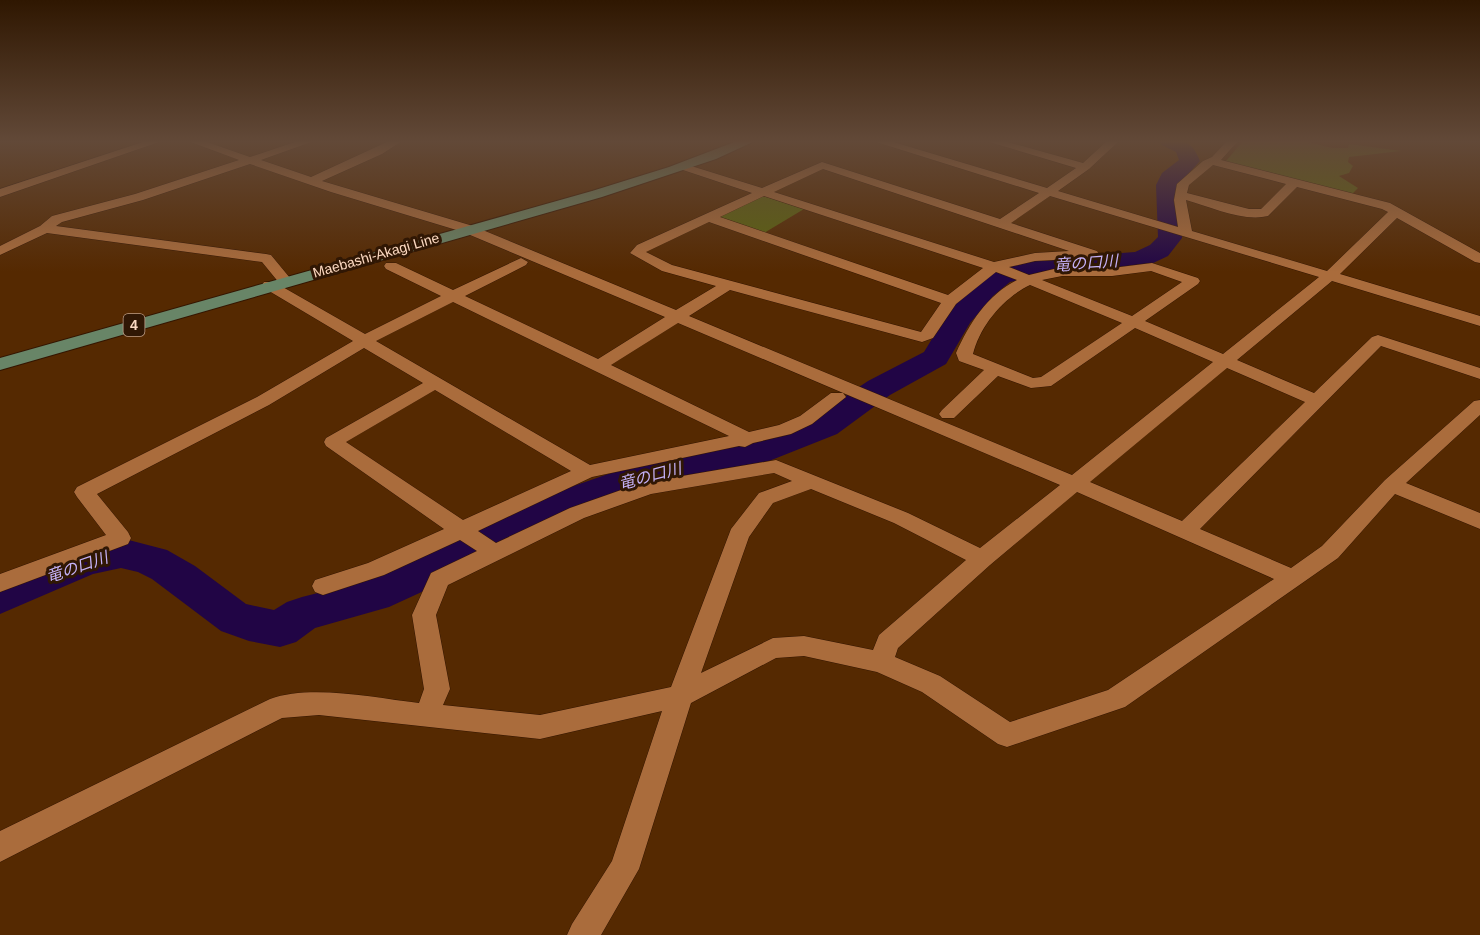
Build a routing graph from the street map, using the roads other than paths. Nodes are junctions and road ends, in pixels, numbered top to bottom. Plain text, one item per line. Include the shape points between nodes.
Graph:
1 (25, 185) edge
2 (176, 185) edge
3 (323, 185) edge
4 (624, 185) edge
5 (738, 185) edge
6 (777, 185) edge
7 (883, 185) edge
8 (1023, 185) edge
9 (1059, 185) edge
10 (1183, 185) edge
11 (1291, 185) edge
12 (1304, 185) edge
13 (760, 192) junction
14 (1048, 192) junction
15 (0, 193) edge
16 (1182, 195) junction
17 (1400, 213) junction
18 (707, 217) junction
19 (1003, 223) junction
20 (45, 229) junction
21 (468, 230) junction
22 (1185, 232) junction
23 (1480, 246) edge
24 (0, 251) edge
25 (1465, 251) junction
26 (1480, 259) edge
27 (521, 262) dead end
28 (391, 266) dead end
29 (998, 267) junction
30 (1330, 276) junction
31 (1027, 279) junction
32 (277, 283) junction
33 (727, 285) junction
34 (453, 296) junction
35 (950, 301) junction
36 (678, 317) junction
37 (1480, 321) edge
38 (1134, 322) junction
39 (366, 340) junction
40 (1224, 361) junction
41 (0, 364) edge
42 (597, 367) junction
43 (994, 369) junction
44 (1480, 374) edge
45 (434, 384) junction
46 (837, 397) dead end
47 (1317, 401) junction
48 (1477, 410) edge
49 (948, 414) dead end
50 (745, 441) junction
51 (587, 472) junction
52 (811, 482) junction
53 (1074, 483) junction
54 (1392, 485) junction
55 (1480, 521) edge
56 (461, 532) junction
57 (1184, 532) junction
58 (491, 550) junction
59 (982, 559) junction
60 (1293, 578) junction
61 (0, 583) edge
62 (323, 586) dead end
63 (881, 662) junction
64 (680, 696) junction
65 (426, 716) junction
66 (0, 847) edge
67 (583, 935) edge

1 - 15 street
2 - 20 street via 57,219
3 - 21 street
4 - 21 main road, Maebashi-Akagi Line / 4
5 - 13 street
6 - 13 street
7 - 19 street
8 - 14 street
9 - 14 street
10 - 16 street
11 - 16 street via 1264,213 1249,213
12 - 17 street
13 - 18 street
13 - 29 street
14 - 19 street
14 - 22 street
16 - 22 street
17 - 25 street
17 - 30 street via 1387,220
18 - 33 street via 637,253 667,268
18 - 35 street
19 - 29 street via 1092,254 1035,257
20 - 24 street
20 - 32 street via 266,258
21 - 32 main road, Maebashi-Akagi Line / 4
21 - 36 street
22 - 30 street
23 - 25 street
25 - 26 street
27 - 34 street
28 - 34 street
29 - 31 street
29 - 35 street
30 - 37 street
30 - 40 street
31 - 38 street
31 - 38 street via 1062,272 1152,267 1193,281
31 - 43 street via 994,303 963,353 969,360
32 - 39 street
32 - 41 main road, Maebashi-Akagi Line / 4
33 - 35 street via 913,336 927,334
33 - 36 street
34 - 39 street
34 - 42 street
36 - 42 street
36 - 53 street
38 - 40 street
38 - 43 street via 1042,384
39 - 45 street
39 - 61 street via 263,401 84,492 120,538
40 - 47 street
40 - 53 street
42 - 50 street via 741,434
43 - 49 street
44 - 47 street via 1378,340
45 - 51 street
45 - 56 street via 333,442
46 - 50 street via 806,420
47 - 57 street
48 - 54 street
50 - 51 street
51 - 56 street
52 - 58 street via 776,466 648,488
52 - 59 street via 901,518
52 - 64 street via 766,498 739,535
53 - 57 street
53 - 59 street
54 - 55 street
54 - 60 street via 1330,552
56 - 58 street
56 - 62 street via 376,569
57 - 60 street
58 - 65 street via 439,579 424,615 437,689
59 - 63 street via 888,642
60 - 63 street via 1116,699 1007,735 931,684
63 - 64 street via 804,646 772,648
64 - 65 street via 540,727
64 - 67 street via 624,869
65 - 66 street via 319,704 279,707

